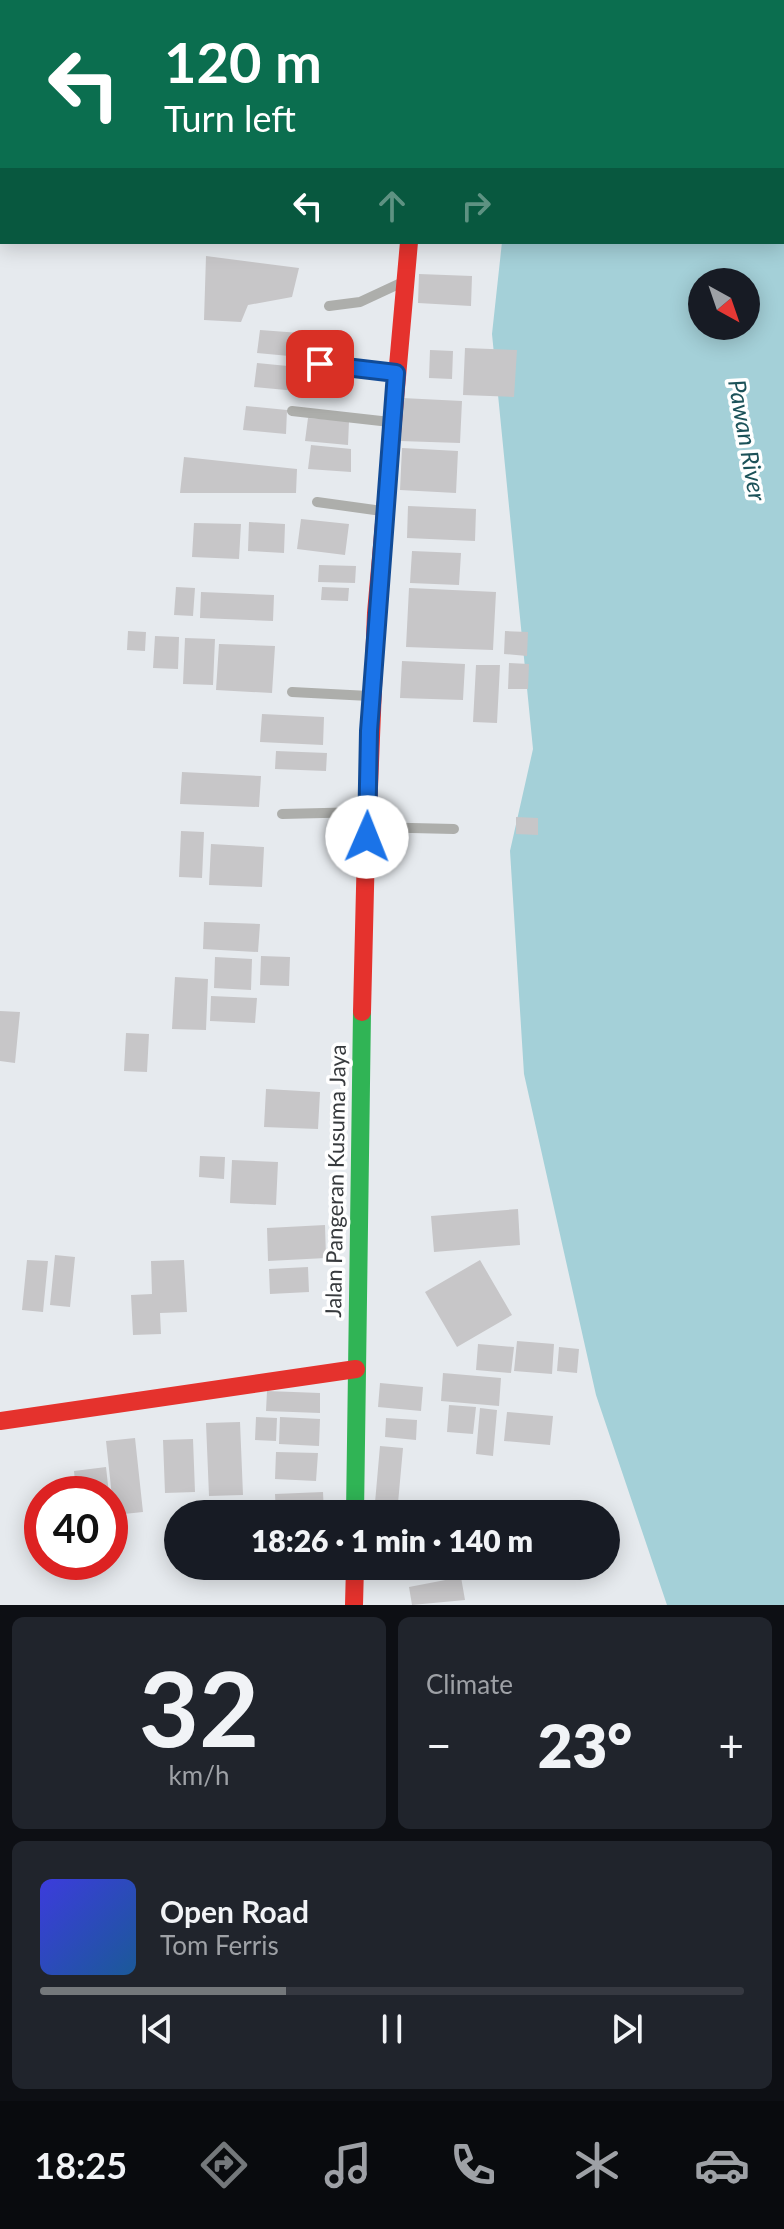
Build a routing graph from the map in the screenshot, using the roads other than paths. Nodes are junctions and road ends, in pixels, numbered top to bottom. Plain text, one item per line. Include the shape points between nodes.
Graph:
1 (409, 244) edge
2 (405, 281) junction
3 (329, 306) dead end
4 (320, 364) dead end
5 (396, 373) junction
6 (292, 411) dead end
7 (392, 422) junction
8 (317, 502) dead end
9 (384, 511) junction
10 (292, 692) dead end
11 (371, 696) junction
12 (282, 814) dead end
13 (454, 829) dead end
14 (366, 831) junction
15 (356, 1369) junction
16 (0, 1421) edge
17 (355, 1500) edge

1 - 2 street, Jalan Pangeran Kusuma Jaya
2 - 3 lane via 360,302
2 - 5 street, Jalan Pangeran Kusuma Jaya
4 - 5 lane
5 - 7 street, Jalan Pangeran Kusuma Jaya
6 - 7 lane
7 - 9 street, Jalan Pangeran Kusuma Jaya
8 - 9 lane
9 - 11 street, Jalan Pangeran Kusuma Jaya
10 - 11 lane
11 - 14 street, Jalan Pangeran Kusuma Jaya
12 - 14 lane
13 - 14 lane
14 - 15 street, Jalan Pangeran Kusuma Jaya
15 - 16 street
15 - 17 street, Jalan Pangeran Kusuma Jaya

